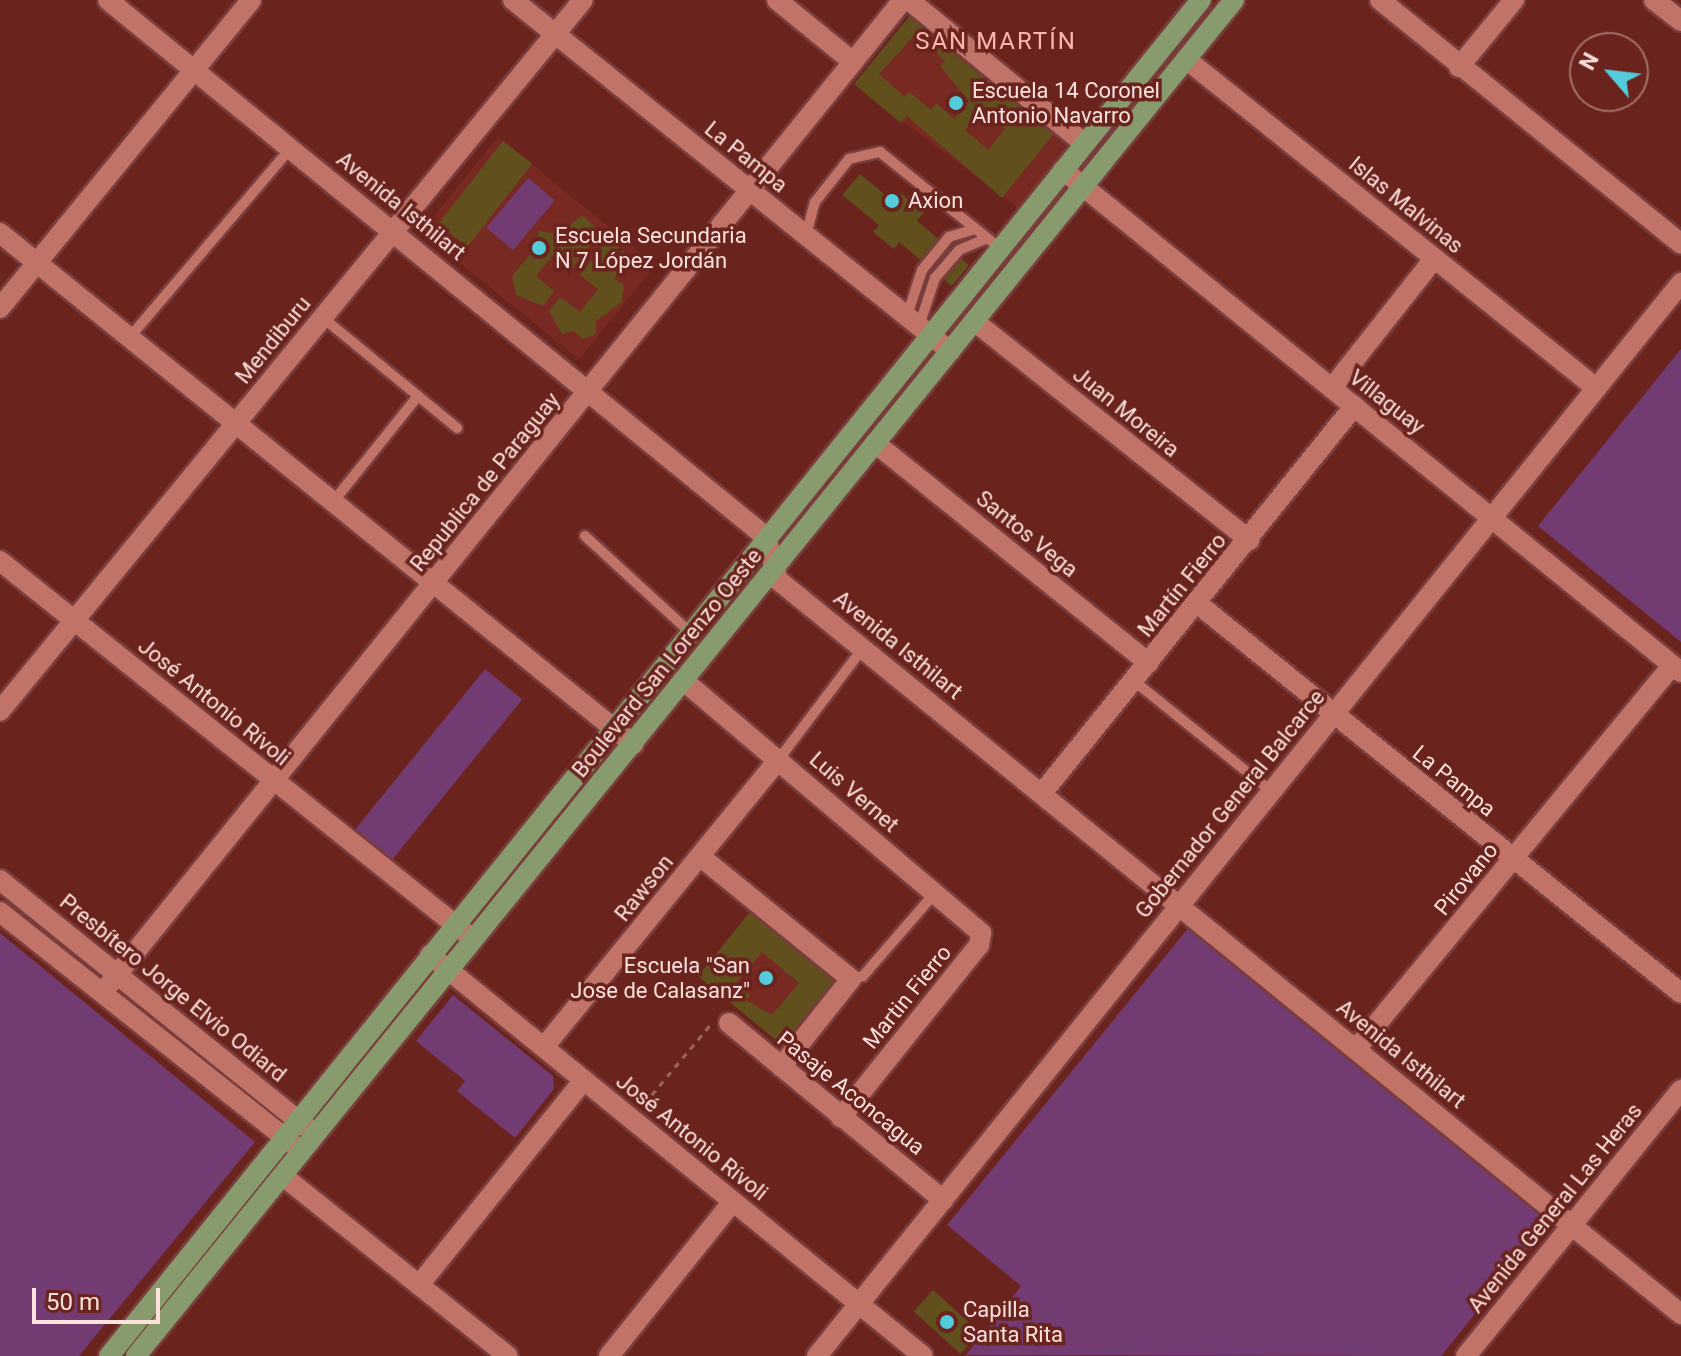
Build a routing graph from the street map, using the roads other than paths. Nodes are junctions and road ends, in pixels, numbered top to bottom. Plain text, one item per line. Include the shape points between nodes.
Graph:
1 (108, 0) edge
2 (251, 0) edge
3 (513, 0) edge
4 (583, 0) edge
5 (777, 0) edge
6 (906, 0) edge
7 (1201, 0) edge
8 (1234, 0) edge
9 (1380, 0) edge
10 (1514, 0) edge
11 (1654, 0) edge
12 (1681, 21) edge
13 (555, 34) junction
14 (1186, 59) junction
15 (853, 62) junction
16 (1459, 67) junction
17 (195, 70) junction
18 (1084, 143) junction
19 (291, 148) junction
20 (1063, 170) junction
21 (1083, 186) junction
22 (750, 191) junction
23 (976, 229) junction
24 (392, 230) junction
25 (0, 233) edge
26 (806, 236) junction
27 (993, 243) junction
28 (1681, 244) edge
29 (1434, 259) junction
30 (37, 262) junction
31 (1681, 283) edge
32 (0, 308) edge
33 (322, 317) junction
34 (974, 321) junction
35 (918, 325) junction
36 (130, 337) junction
37 (950, 351) junction
38 (1332, 388) junction
39 (1596, 388) junction
40 (590, 390) junction
41 (418, 396) junction
42 (1355, 406) junction
43 (237, 422) junction
44 (457, 428) dead end
45 (875, 443) junction
46 (333, 502) junction
47 (1493, 516) junction
48 (585, 536) dead end
49 (766, 537) junction
50 (1249, 540) junction
51 (0, 561) edge
52 (774, 569) junction
53 (434, 584) junction
54 (1198, 604) junction
55 (74, 620) junction
56 (691, 633) junction
57 (863, 648) junction
58 (1149, 663) junction
59 (1677, 668) edge
60 (684, 681) junction
61 (1134, 681) junction
62 (0, 711) edge
63 (1332, 714) junction
64 (613, 729) junction
65 (633, 744) junction
66 (779, 759) junction
67 (275, 782) junction
68 (1271, 791) junction
69 (1043, 792) junction
70 (701, 857) junction
71 (1513, 859) junction
72 (0, 880) edge
73 (935, 893) junction
74 (1181, 904) junction
75 (0, 912) edge
76 (455, 925) junction
77 (473, 939) junction
78 (979, 945) joint
79 (430, 955) junction
80 (449, 970) junction
81 (117, 974) junction
82 (851, 979) junction
83 (103, 992) junction
84 (1681, 993) edge
85 (729, 1023) road end
86 (544, 1047) junction
87 (1356, 1049) junction
88 (781, 1067) junction
89 (584, 1080) junction
90 (1681, 1090) edge
91 (841, 1117) junction
92 (298, 1120) junction
93 (315, 1134) junction
94 (284, 1137) junction
95 (301, 1151) junction
96 (283, 1176) junction
97 (943, 1200) junction
98 (733, 1201) junction
99 (1572, 1225) junction
100 (419, 1285) junction
101 (859, 1303) junction
102 (1681, 1314) edge
103 (499, 1353) edge
104 (113, 1355) edge
105 (136, 1356) edge
106 (609, 1356) edge
107 (817, 1356) edge
108 (923, 1356) edge
109 (1466, 1356) edge

1 - 17 street, Avenida Isthilart
2 - 17 street
3 - 13 street, La Pampa
4 - 13 street, Mendiburu
5 - 15 street
6 - 15 street, Republica de Paraguay
6 - 18 street
7 - 18 main road, Boulevard San Lorenzo Oeste
8 - 14 main road, Boulevard San Lorenzo Oeste
9 - 16 street
10 - 16 street
11 - 12 street
13 - 22 street, La Pampa
13 - 24 street, Mendiburu
14 - 21 main road, Boulevard San Lorenzo Oeste
14 - 29 street, Islas Malvinas
15 - 22 street, Republica de Paraguay
16 - 28 street
17 - 19 street, Avenida Isthilart
17 - 30 street
18 - 20 main road, Boulevard San Lorenzo Oeste
19 - 24 street, Avenida Isthilart
19 - 36 lane
20 - 21 street, Villaguay
20 - 27 main road, Boulevard San Lorenzo Oeste
21 - 34 main road, Boulevard San Lorenzo Oeste
21 - 38 street, Villaguay
22 - 26 street, La Pampa
22 - 40 street, Republica de Paraguay
23 - 26 lane via 880,152 849,159 815,202
23 - 27 lane
23 - 35 lane via 949,237 922,270
24 - 33 street, Mendiburu
24 - 40 street, Avenida Isthilart
25 - 30 street
26 - 35 street, La Pampa
27 - 35 main road, Boulevard San Lorenzo Oeste
27 - 35 lane via 959,250 935,278
29 - 38 street
29 - 39 street, Islas Malvinas
30 - 32 street
30 - 36 street
31 - 39 street, Gobernador General Balcarce
33 - 41 lane
33 - 43 street, Mendiburu
34 - 37 main road, Boulevard San Lorenzo Oeste
34 - 50 street, Juan Moreira
35 - 37 street, La Pampa
35 - 49 main road, Boulevard San Lorenzo Oeste
36 - 43 street
37 - 45 main road, Boulevard San Lorenzo Oeste
38 - 42 street, Villaguay
39 - 47 street, Gobernador General Balcarce
40 - 49 street, Avenida Isthilart
40 - 53 street, Republica de Paraguay
41 - 44 lane
41 - 46 lane
42 - 47 street, Villaguay
42 - 50 street, Martín Fierro
43 - 46 street
43 - 55 street, Mendiburu
45 - 52 main road, Boulevard San Lorenzo Oeste
45 - 58 street, Santos Vega
46 - 53 street
47 - 59 street, Villaguay
47 - 63 street, Gobernador General Balcarce
48 - 56 lane
49 - 52 street
49 - 56 main road, Boulevard San Lorenzo Oeste
50 - 54 street, Martín Fierro
51 - 55 street, José Antonio Rívoli
52 - 57 street, Avenida Isthilart
52 - 60 main road, Boulevard San Lorenzo Oeste
53 - 64 street
53 - 67 street, Republica de Paraguay
54 - 58 street, Martín Fierro
54 - 63 street, La Pampa
55 - 62 street, Mendiburu
55 - 67 street, José Antonio Rívoli
56 - 64 main road, Boulevard San Lorenzo Oeste
57 - 66 lane
57 - 69 street, Avenida Isthilart
58 - 61 street, Martín Fierro
59 - 71 street, Pirovano
60 - 65 main road, Boulevard San Lorenzo Oeste
60 - 66 street, Luis Vernet
61 - 68 lane
61 - 69 street, Martín Fierro
63 - 68 street, Gobernador General Balcarce
63 - 71 street, La Pampa
64 - 65 street
64 - 76 main road, Boulevard San Lorenzo Oeste
65 - 77 main road, Boulevard San Lorenzo Oeste
66 - 70 street, Rawson
66 - 73 street, Luis Vernet
67 - 76 street, José Antonio Rívoli
67 - 81 street, Republica de Paraguay
68 - 74 street, Gobernador General Balcarce
69 - 74 street, Avenida Isthilart
70 - 82 street
70 - 86 street, Rawson
71 - 84 street, La Pampa
71 - 87 street, Pirovano
72 - 81 street, Presbítero Jorge Elvio Odiard
73 - 78 street, Luis Vernet via 979,930
73 - 82 lane via 863,976
74 - 87 street, Avenida Isthilart
74 - 97 street, Gobernador General Balcarce
75 - 83 street
76 - 77 street, José Antonio Rívoli
76 - 79 main road, Boulevard San Lorenzo Oeste
77 - 80 main road, Boulevard San Lorenzo Oeste
78 - 91 street, Martin Fierro
79 - 80 street, José Antonio Rívoli
79 - 92 main road, Boulevard San Lorenzo Oeste
80 - 86 street, José Antonio Rívoli
80 - 93 main road, Boulevard San Lorenzo Oeste
81 - 83 street, Republica de Paraguay
81 - 92 street, Presbítero Jorge Elvio Odiard
82 - 88 street
83 - 94 street
85 - 88 street, Pasaje Aconcagua
86 - 89 street, José Antonio Rívoli
87 - 99 street, Avenida Isthilart
88 - 91 street, Pasaje Aconcagua
89 - 98 street, José Antonio Rívoli
89 - 100 street
90 - 99 street, Avenida General Las Heras
91 - 97 street, Pasaje Aconcagua
92 - 93 street, Presbítero Jorge Elvio Odiard
92 - 94 main road, Boulevard San Lorenzo Oeste
93 - 95 main road, Boulevard San Lorenzo Oeste
94 - 95 street
94 - 104 main road, Boulevard San Lorenzo Oeste
95 - 96 main road, Boulevard San Lorenzo Oeste
96 - 100 street
96 - 105 main road, Boulevard San Lorenzo Oeste
97 - 101 street, Gobernador General Balcarce
98 - 101 street, José Antonio Rívoli
98 - 106 street
99 - 102 street, Avenida Isthilart
99 - 109 street, Avenida General Las Heras
100 - 103 street
101 - 107 street, Gobernador General Balcarce
101 - 108 street, José Antonio Rívoli

